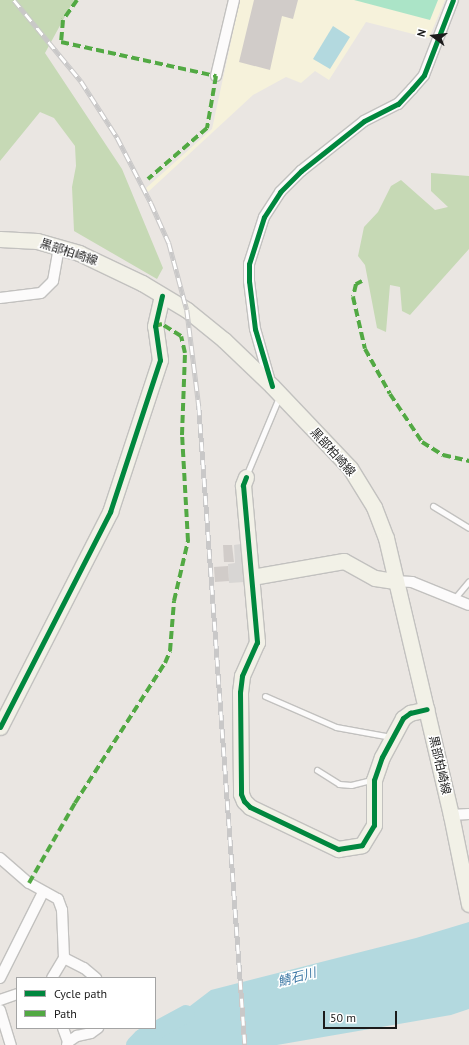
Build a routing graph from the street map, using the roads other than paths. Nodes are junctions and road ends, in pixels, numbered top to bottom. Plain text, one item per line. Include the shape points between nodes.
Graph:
1 (234, 0) edge
2 (454, 0) edge
3 (216, 76) dead end
4 (0, 239) edge
5 (59, 247) junction
6 (162, 296) junction
7 (0, 298) edge
8 (276, 391) junction
9 (246, 477) joint
10 (433, 506) dead end
11 (469, 528) edge
12 (252, 577) junction
13 (395, 581) junction
14 (469, 581) edge
15 (454, 599) junction
16 (469, 605) edge
17 (265, 696) dead end
18 (427, 709) junction
19 (0, 727) edge
20 (392, 737) junction
21 (317, 770) dead end
22 (374, 780) junction
23 (469, 814) edge
24 (451, 815) junction
25 (0, 858) edge
26 (43, 892) junction
27 (469, 904) edge
28 (64, 958) junction
29 (53, 977) edge
30 (95, 977) edge
31 (0, 978) edge
32 (16, 994) edge
33 (0, 1000) edge
34 (0, 1010) edge
35 (63, 1029) edge
36 (97, 1029) edge
37 (67, 1043) edge
38 (11, 1045) edge

1 - 3 street
2 - 8 street via 424,75 412,89 398,104 364,121 301,171 280,192 264,216 249,264 249,281 255,329
4 - 5 street, 黒部柏崎線 via 37,241
5 - 6 street, 黒部柏崎線 via 95,259
5 - 7 street via 53,281 41,293
6 - 8 street, 黒部柏崎線 via 187,310 217,334
6 - 19 street via 155,326 160,360 110,512
8 - 9 lane
8 - 13 street, 黒部柏崎線 via 350,468 369,498 386,538
9 - 12 street via 243,485
10 - 11 lane
12 - 13 street via 344,561 375,578
12 - 22 street via 257,642 242,676 240,692 241,794 244,801 250,807 338,849 349,849 362,845 374,825
13 - 15 street via 412,582
13 - 18 street, 黒部柏崎線
14 - 15 lane
15 - 16 street
17 - 20 lane via 336,727
18 - 20 street via 410,712 403,718
18 - 24 street, 黒部柏崎線
20 - 22 street
21 - 22 lane via 339,784 351,785
23 - 24 street
24 - 27 street, 黒部柏崎線
25 - 26 street
26 - 28 street via 58,899 62,910
26 - 31 street
28 - 29 street
28 - 30 street
32 - 33 street
34 - 38 street
35 - 37 street
36 - 37 street via 77,1036

